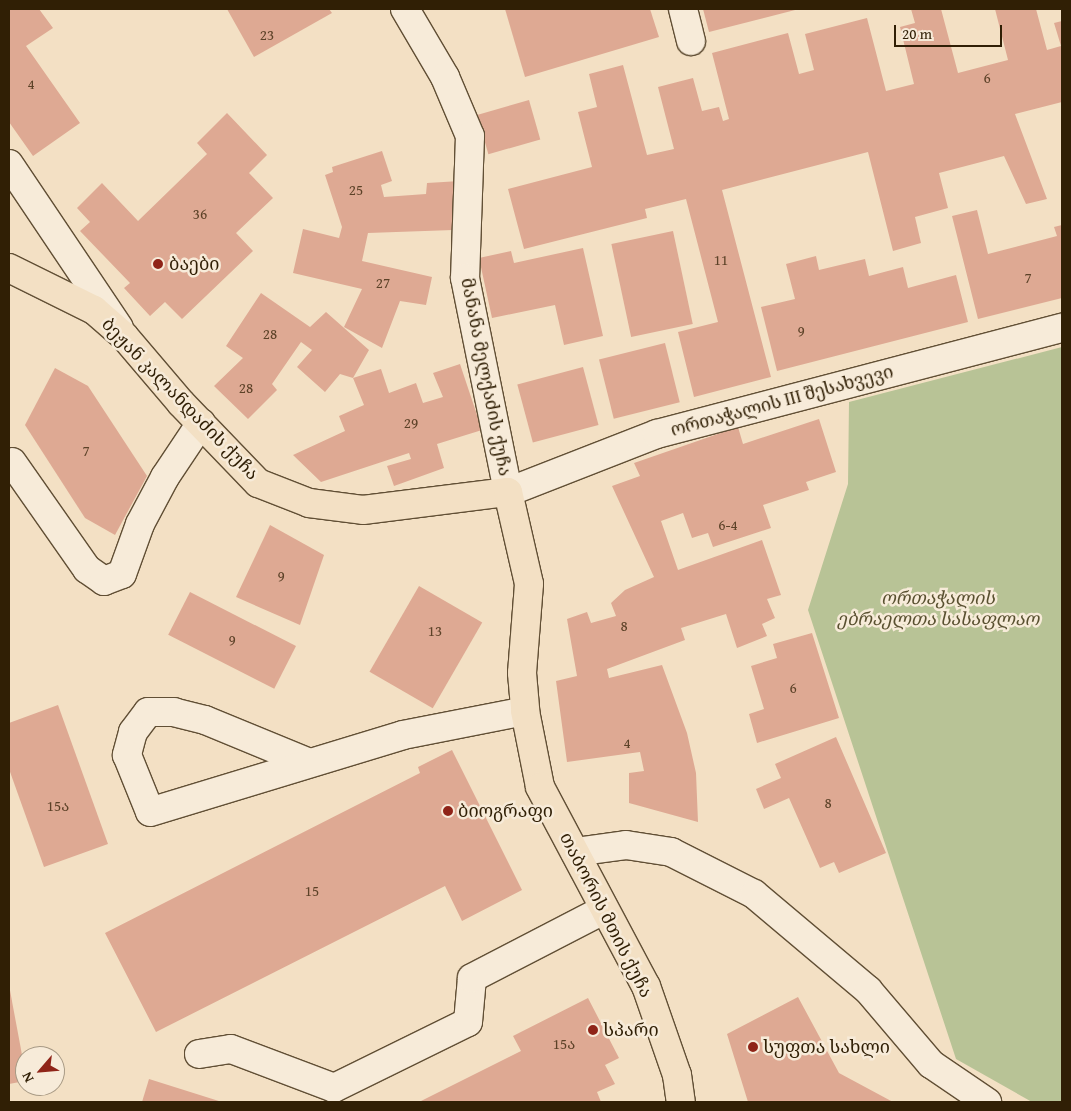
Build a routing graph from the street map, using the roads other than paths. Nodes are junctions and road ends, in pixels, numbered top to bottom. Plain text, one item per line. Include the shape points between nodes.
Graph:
1 (404, 9) edge
2 (683, 9) edge
3 (691, 41) dead end
4 (9, 164) edge
5 (9, 268) edge
6 (1062, 328) edge
7 (124, 336) junction
8 (201, 423) junction
9 (12, 462) dead end
10 (508, 492) junction
11 (525, 711) junction
12 (307, 762) junction
13 (575, 852) junction
14 (603, 910) junction
15 (199, 1054) dead end
16 (681, 1102) edge
17 (987, 1102) edge

1 - 10 street, მანანა მელქაძის ქუჩა via 445,77 470,136 465,278
2 - 3 street
4 - 7 street
5 - 7 main road, ბეჟან კალანდაძის ქუჩა via 94,310
6 - 10 street, ორთაჭალის III შესახვევი via 657,434
7 - 8 main road, ბეჟან კალანდაძის ქუჩა
8 - 9 street via 165,477 140,524 122,574 104,581 87,569
8 - 10 main road, ბეჟან კალანდაძის ქუჩა via 258,483 309,504 363,510
10 - 11 main road, თაბორის მთის ქუჩა via 529,584 522,673
11 - 12 street via 403,735
11 - 13 main road, თაბორის მთის ქუჩა via 540,787
12 - 12 street via 205,720 174,712 148,712 133,732 127,755 150,812
13 - 14 main road, თაბორის მთის ქუჩა
13 - 17 street via 626,845 671,852 754,894 868,990 931,1064
14 - 15 street via 472,978 468,1022 334,1088 231,1049
14 - 16 main road, თაბორის მთის ქუჩა via 646,986 677,1075

